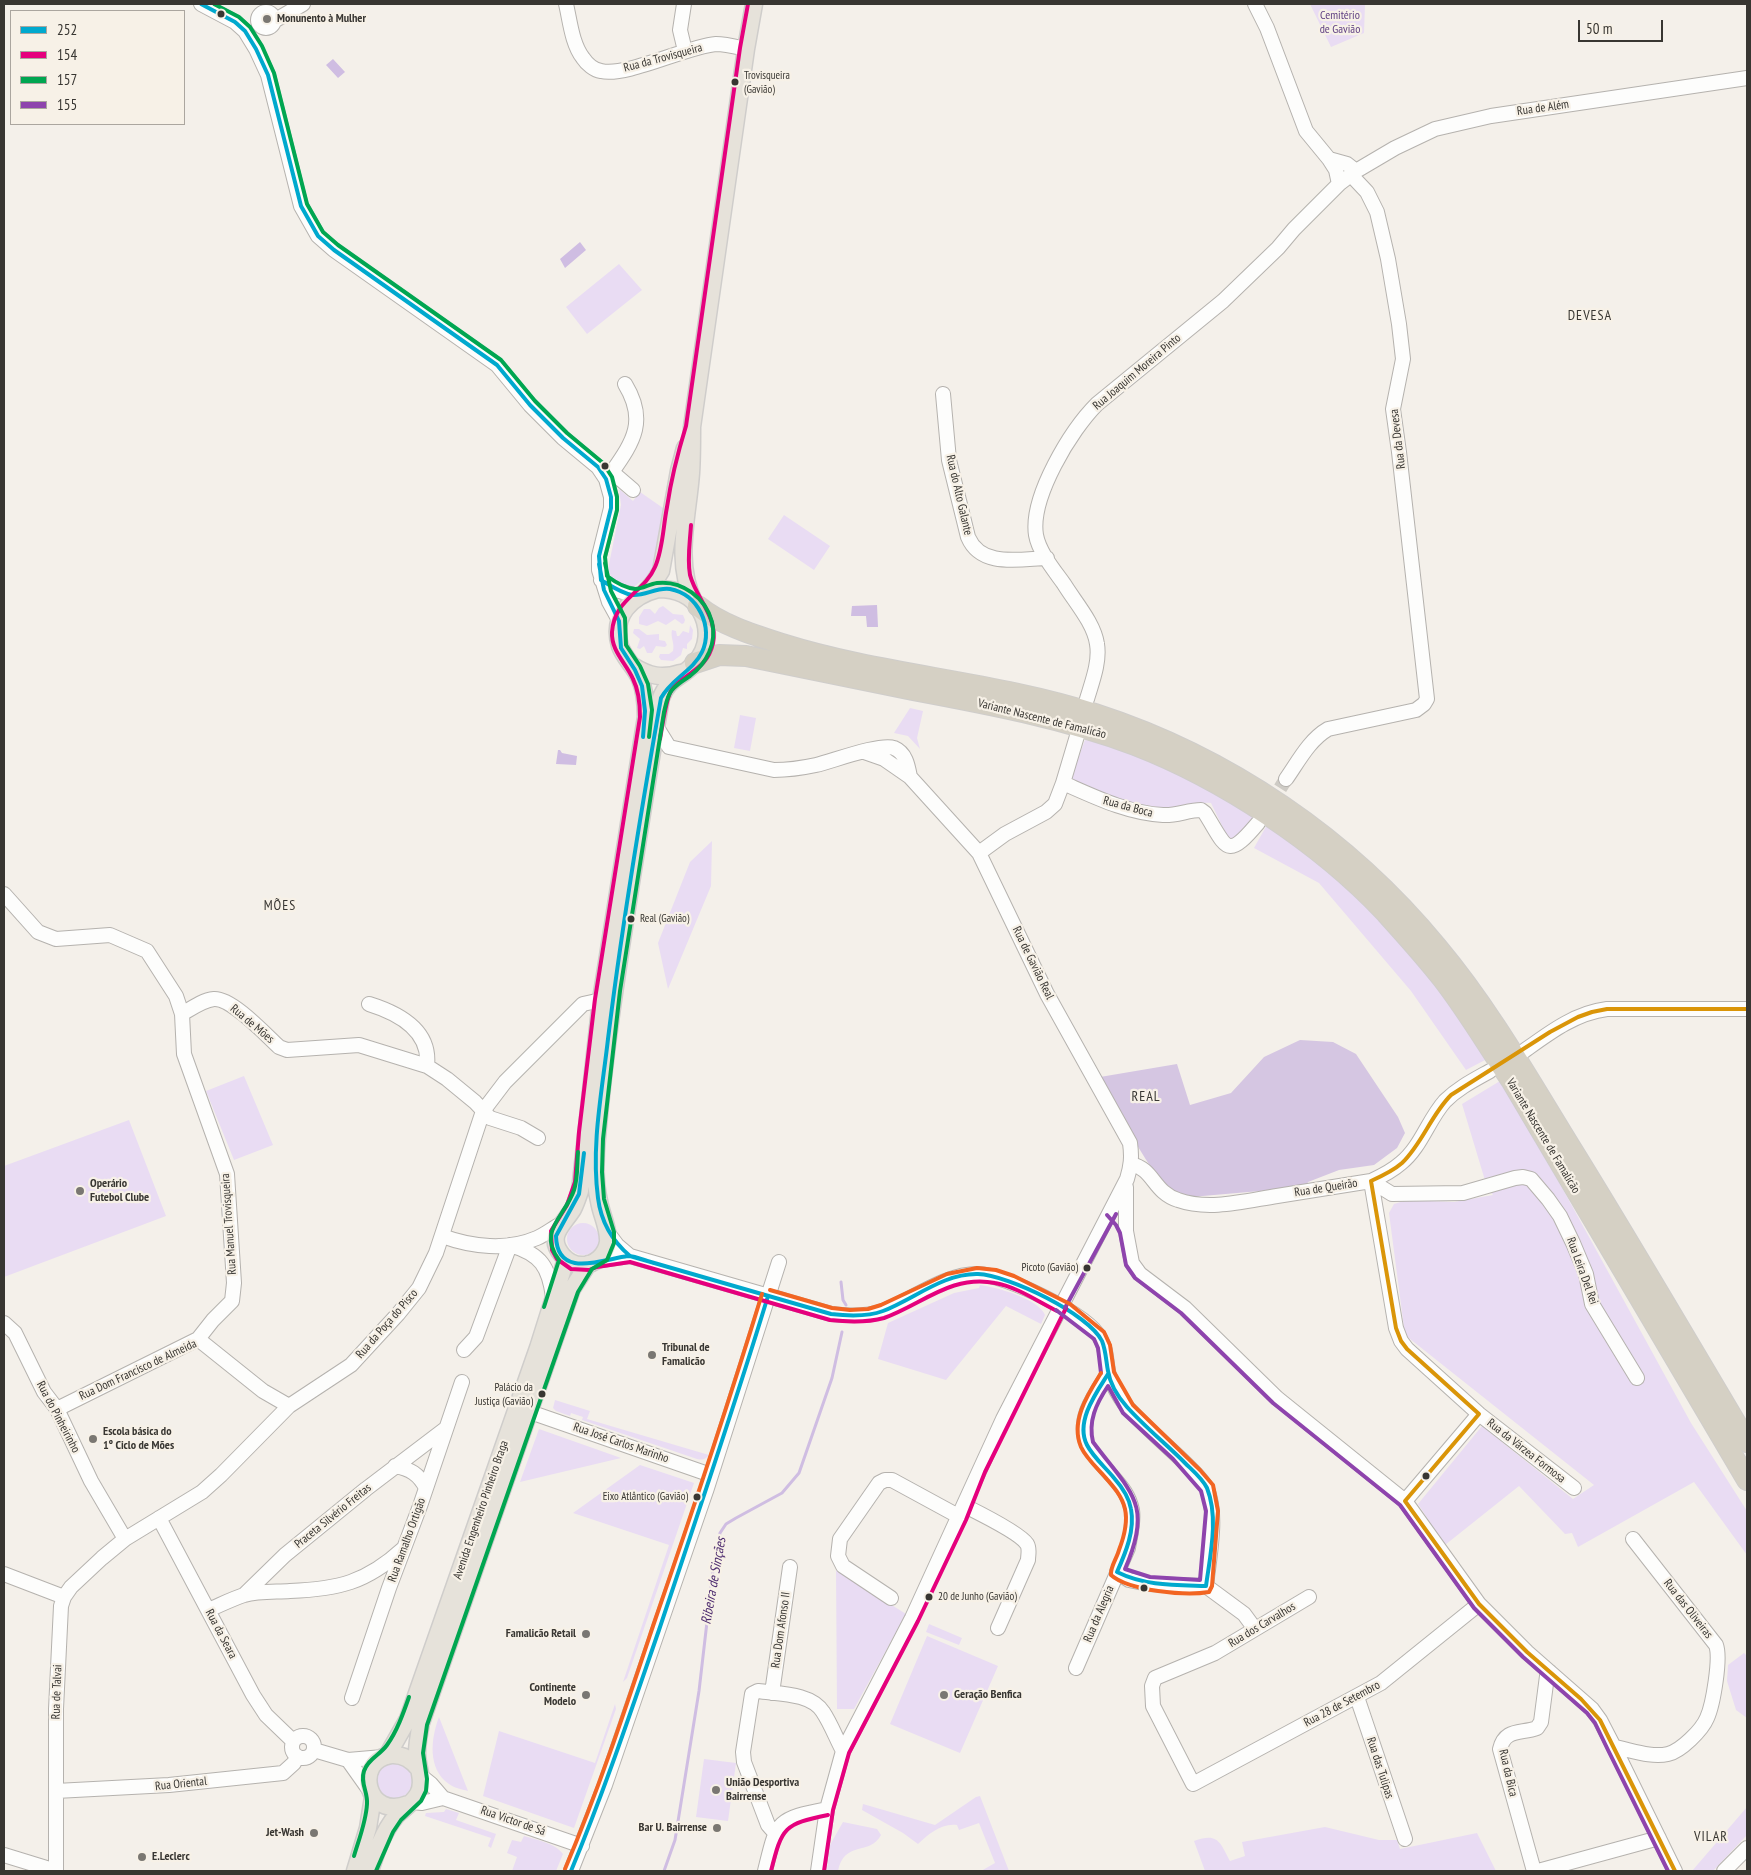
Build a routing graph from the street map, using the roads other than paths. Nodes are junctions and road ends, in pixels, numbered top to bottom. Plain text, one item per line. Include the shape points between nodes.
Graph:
1 (202, 4) edge
2 (303, 4) edge
3 (566, 4) edge
4 (684, 4) edge
5 (754, 4) edge
6 (1256, 4) edge
7 (265, 16) edge
8 (245, 31) junction
9 (256, 49) junction
10 (746, 49) junction
11 (685, 51) junction
12 (1747, 78) edge
13 (1329, 159) junction
14 (1353, 173) junction
15 (1340, 184) junction
16 (625, 384) dead end
17 (943, 394) dead end
18 (692, 427) junction
19 (609, 476) junction
20 (633, 490) dead end
21 (1047, 558) junction
22 (601, 580) junction
23 (642, 594) junction
24 (696, 604) junction
25 (620, 622) junction
26 (633, 666) junction
27 (688, 668) junction
28 (1087, 699) dead end
29 (656, 726) junction
30 (1077, 736) dead end
31 (669, 747) junction
32 (651, 760) junction
33 (1286, 779) tunnel mouth
34 (1063, 783) junction
35 (1258, 823) dead end
36 (979, 852) junction
37 (4, 894) edge
38 (601, 1000) junction
39 (369, 1004) dead end
40 (1747, 1009) edge
41 (182, 1014) junction
42 (1524, 1051) dead end
43 (427, 1066) junction
44 (1490, 1072) dead end
45 (483, 1111) junction
46 (538, 1138) dead end
47 (1131, 1164) junction
48 (1127, 1179) junction
49 (1372, 1181) junction
50 (1111, 1211) junction
51 (564, 1221) junction
52 (606, 1230) junction
53 (1126, 1231) junction
54 (442, 1236) junction
55 (510, 1245) junction
56 (630, 1256) junction
57 (566, 1260) junction
58 (780, 1262) dead end
59 (592, 1263) junction
60 (768, 1296) junction
61 (554, 1299) junction
62 (1060, 1305) junction
63 (4, 1323) edge
64 (198, 1339) junction
65 (464, 1350) dead end
66 (1108, 1374) junction
67 (1637, 1378) dead end
68 (462, 1382) dead end
69 (289, 1406) junction
70 (57, 1409) junction
71 (530, 1412) junction
72 (1479, 1414) junction
73 (445, 1429) junction
74 (1747, 1442) edge
75 (395, 1466) junction
76 (711, 1475) junction
77 (1747, 1480) edge
78 (426, 1488) junction
79 (1574, 1488) dead end
80 (1405, 1501) junction
81 (962, 1511) junction
82 (159, 1518) junction
83 (125, 1539) junction
84 (1633, 1539) dead end
85 (405, 1547) junction
86 (273, 1567) junction
87 (790, 1567) dead end
88 (1117, 1572) junction
89 (4, 1574) edge
90 (370, 1574) junction
91 (1206, 1586) junction
92 (389, 1588) junction
93 (293, 1591) junction
94 (244, 1595) junction
95 (64, 1597) junction
96 (1309, 1597) dead end
97 (891, 1598) dead end
98 (1479, 1604) junction
99 (208, 1610) junction
100 (998, 1628) dead end
101 (1255, 1629) junction
102 (1076, 1668) dead end
103 (1550, 1672) junction
104 (772, 1693) junction
105 (1357, 1697) junction
106 (352, 1698) dead end
107 (293, 1741) junction
108 (1614, 1747) junction
109 (314, 1750) junction
110 (843, 1751) junction
111 (296, 1756) junction
112 (385, 1756) junction
113 (348, 1760) junction
114 (419, 1772) junction
115 (1193, 1784) joint
116 (56, 1791) junction
117 (371, 1794) junction
118 (443, 1798) junction
119 (410, 1803) junction
120 (827, 1809) junction
121 (775, 1833) junction
122 (1660, 1838) junction
123 (1405, 1839) dead end
124 (582, 1846) junction
125 (1747, 1848) edge
126 (4, 1854) edge
127 (56, 1871) edge
128 (355, 1871) edge
129 (370, 1871) edge
130 (572, 1871) edge
131 (765, 1871) edge
132 (818, 1871) edge
133 (1534, 1871) edge
134 (1538, 1871) edge
135 (1675, 1871) edge
136 (1724, 1871) edge

1 - 8 street
2 - 7 street
3 - 11 street, Rua da Trovisqueira via 577,50 589,66 600,71 630,68
4 - 11 street via 680,30
5 - 10 main road
6 - 13 street via 1306,131
7 - 8 street
7 - 9 street
8 - 9 street
9 - 19 street via 268,75 301,206 318,236 497,365 563,438
10 - 11 street, Rua da Trovisqueira via 717,44
10 - 18 main road
12 - 14 street, Rua de Além via 1451,124 1418,136
13 - 14 street via 1347,164
13 - 15 street
14 - 15 street, Rua Joaquim Moreira Pinto
14 - 33 street, Rua da Devesa via 1377,212 1403,348 1393,418 1427,698 1416,710 1323,732 1313,740
15 - 21 street, Rua Joaquim Moreira Pinto via 1223,301 1097,404 1079,425 1043,490 1036,513 1036,534
16 - 19 street via 634,398 636,426 630,446
17 - 21 street, Rua do Alto Galante via 949,460 973,548 993,558
18 - 23 main road via 679,472 661,570
18 - 24 main road via 683,561 687,588
19 - 20 street
19 - 22 street via 611,508 599,556
21 - 28 street, Rua Joaquim Moreira Pinto via 1097,642 1096,666
22 - 23 street via 619,591
22 - 25 street
23 - 24 main road via 671,589
23 - 25 main road via 624,612
24 - 27 main road via 704,617 707,635 702,653
24 - 74 highway, Variante Nascente de Famalicão via 711,617 811,653 1021,694 1132,727 1219,767 1266,794 1337,846 1412,918 1488,1015
25 - 26 main road via 620,646
26 - 27 main road via 656,677 669,677
26 - 38 main road via 640,678 646,717
27 - 29 main road via 664,690
27 - 77 highway, Variante Nascente de Famalicão via 719,655 746,656 998,706 1088,730 1145,749 1203,777 1256,808 1320,854 1383,910 1442,978 1475,1026
29 - 31 street
29 - 32 main road
30 - 34 street
31 - 32 street
31 - 36 street, Rua de Gavião Real via 774,770 815,765 876,748 887,753 897,749 904,757 910,777
32 - 52 main road via 614,990 598,1130 597,1192
34 - 35 street, Rua da Boca via 1111,804 1149,813 1164,815 1201,810 1221,840 1231,846 1243,840
34 - 36 street via 1055,804 1046,812
36 - 47 street, Rua de Gavião Real via 1047,994 1130,1143
37 - 41 street via 38,932 56,939 110,935 147,951 176,996
38 - 45 street, Rua da Poça do Pisco via 583,1004 505,1082
38 - 51 main road via 581,1183 576,1201
39 - 43 street via 405,1019 414,1027 426,1046
40 - 42 street via 1594,1011 1554,1030
41 - 43 street, Rua de Mões via 206,1001 224,1000 279,1047 287,1050 359,1046
41 - 64 street, Rua Manuel Trovisqueira via 184,1054 227,1174 234,1283 232,1301
43 - 45 street, Rua de Mões
44 - 49 street, Rua de Queirão via 1466,1084 1447,1099 1402,1162
45 - 46 street, Rua de Mões via 490,1118 521,1128
45 - 54 street, Rua da Poça do Pisco
47 - 48 street
47 - 49 street, Rua de Queirão via 1145,1170 1170,1197 1200,1205
48 - 50 street
48 - 53 street
49 - 67 street, Rua Leira Del Rei via 1392,1194 1463,1193 1515,1178 1531,1179 1560,1216 1586,1274 1592,1304
49 - 72 street, Rua da Várzea Formosa via 1399,1336 1407,1349
50 - 53 street
50 - 62 street
51 - 52 main road via 574,1214 592,1214
51 - 55 street via 536,1239
51 - 57 main road via 556,1239 557,1247
52 - 56 street
52 - 59 main road, Avenida Engenheiro Pinheiro Braga via 606,1249
53 - 80 street via 1132,1263 1140,1274 1185,1308 1277,1398
54 - 55 street via 474,1246
54 - 69 street, Rua da Poça do Pisco via 419,1288 373,1343 341,1373
55 - 61 street via 522,1248 544,1265
55 - 65 street via 476,1336
56 - 59 street
56 - 60 street
57 - 59 main road via 580,1265
57 - 61 main road, Avenida Engenheiro Pinheiro Braga
58 - 60 street
59 - 71 main road, Avenida Engenheiro Pinheiro Braga via 572,1290
60 - 62 street via 831,1314 860,1316 883,1311 949,1280 977,1274 1012,1282
60 - 76 street
61 - 112 main road, Avenida Engenheiro Pinheiro Braga via 408,1719
62 - 66 street via 1099,1335
62 - 81 street via 979,1469
63 - 70 street, Rua do Pinheirinho via 15,1333 44,1392
64 - 69 street, Rua Dom Francisco de Almeida via 263,1391
64 - 70 street, Rua Dom Francisco de Almeida
66 - 88 street, Rua da Alegria via 1092,1399 1084,1425 1088,1445 1128,1496 1132,1512 1128,1548
66 - 91 street via 1128,1408 1207,1488 1212,1511
68 - 73 street, Rua Ramalho Ortigão
69 - 82 street, Rua da Poça do Pisco via 208,1486
70 - 83 street, Rua do Pinheirinho via 91,1481
71 - 76 street, Rua José Carlos Marinho
71 - 114 main road, Avenida Engenheiro Pinheiro Braga via 421,1723 417,1742
72 - 79 street, Rua da Várzea Formosa
72 - 80 street
73 - 75 street, Praceta Silvério Freitas
73 - 78 street, Rua Ramalho Ortigão
75 - 78 street via 414,1472
75 - 86 street, Praceta Silvério Freitas
76 - 124 street
78 - 85 street, Rua Ramalho Ortigão
80 - 98 street
81 - 97 street via 892,1480 879,1483 840,1539 838,1556 842,1566
81 - 100 street via 1018,1536 1029,1550 1028,1560
81 - 110 street via 912,1618
82 - 83 street, Rua da Poça do Pisco
82 - 99 street, Rua da Seara
83 - 95 street
84 - 108 street, Rua das Oliveiras via 1716,1645 1718,1659 1707,1718 1682,1747 1666,1754
85 - 90 street, Praceta Silvério Freitas
85 - 92 street, Rua Ramalho Ortigão
86 - 93 street via 278,1580
86 - 94 street, Praceta Silvério Freitas
87 - 104 street, Rua Dom Afonso II
88 - 91 street via 1129,1580 1148,1584
88 - 102 street, Rua da Alegria
89 - 95 street
90 - 92 street via 382,1578
90 - 93 street, Praceta Silvério Freitas via 347,1585
91 - 101 street via 1244,1614
92 - 106 street, Rua Ramalho Ortigão
93 - 94 street, Praceta Silvério Freitas
94 - 99 street, Praceta Silvério Freitas
95 - 116 street, Rua de Talvai via 56,1709
96 - 101 street, Rua dos Carvalhos
98 - 103 street
98 - 105 street, Rua 28 de Setembro via 1381,1684
99 - 107 street, Rua da Seara via 266,1715
101 - 115 street, Rua dos Carvalhos via 1215,1653 1154,1678 1152,1706
103 - 108 street via 1592,1709
103 - 133 street, Rua da Bica via 1541,1722 1537,1728 1507,1736 1500,1749
104 - 110 street via 803,1698 818,1705
104 - 121 street via 752,1694 744,1752 747,1771 768,1825
105 - 115 street, Rua 28 de Setembro
105 - 123 street, Rua das Tulipas
107 - 109 street via 298,1736 309,1737
107 - 111 street via 292,1751
108 - 122 street
109 - 111 street via 308,1757
109 - 113 street
110 - 120 street
111 - 116 street, Rua Oriental via 294,1763 283,1773 161,1786
112 - 113 street
112 - 114 main road via 404,1756
112 - 117 main road, Avenida Engenheiro Pinheiro Braga via 369,1775
113 - 117 street
114 - 118 street, Rua Victor de Sá
114 - 119 main road, Avenida Engenheiro Pinheiro Braga via 421,1786
116 - 127 street, Rua de Talvai
117 - 119 main road via 379,1803 393,1808
117 - 128 main road, Avenida Engenheiro Pinheiro Braga via 368,1828
118 - 119 street, Rua Victor de Sá
118 - 124 street, Rua Victor de Sá
119 - 129 main road, Avenida Engenheiro Pinheiro Braga via 385,1833
120 - 121 street via 782,1822
120 - 132 street
121 - 131 street
122 - 134 street
122 - 135 street
124 - 130 street
125 - 136 street
126 - 127 street

